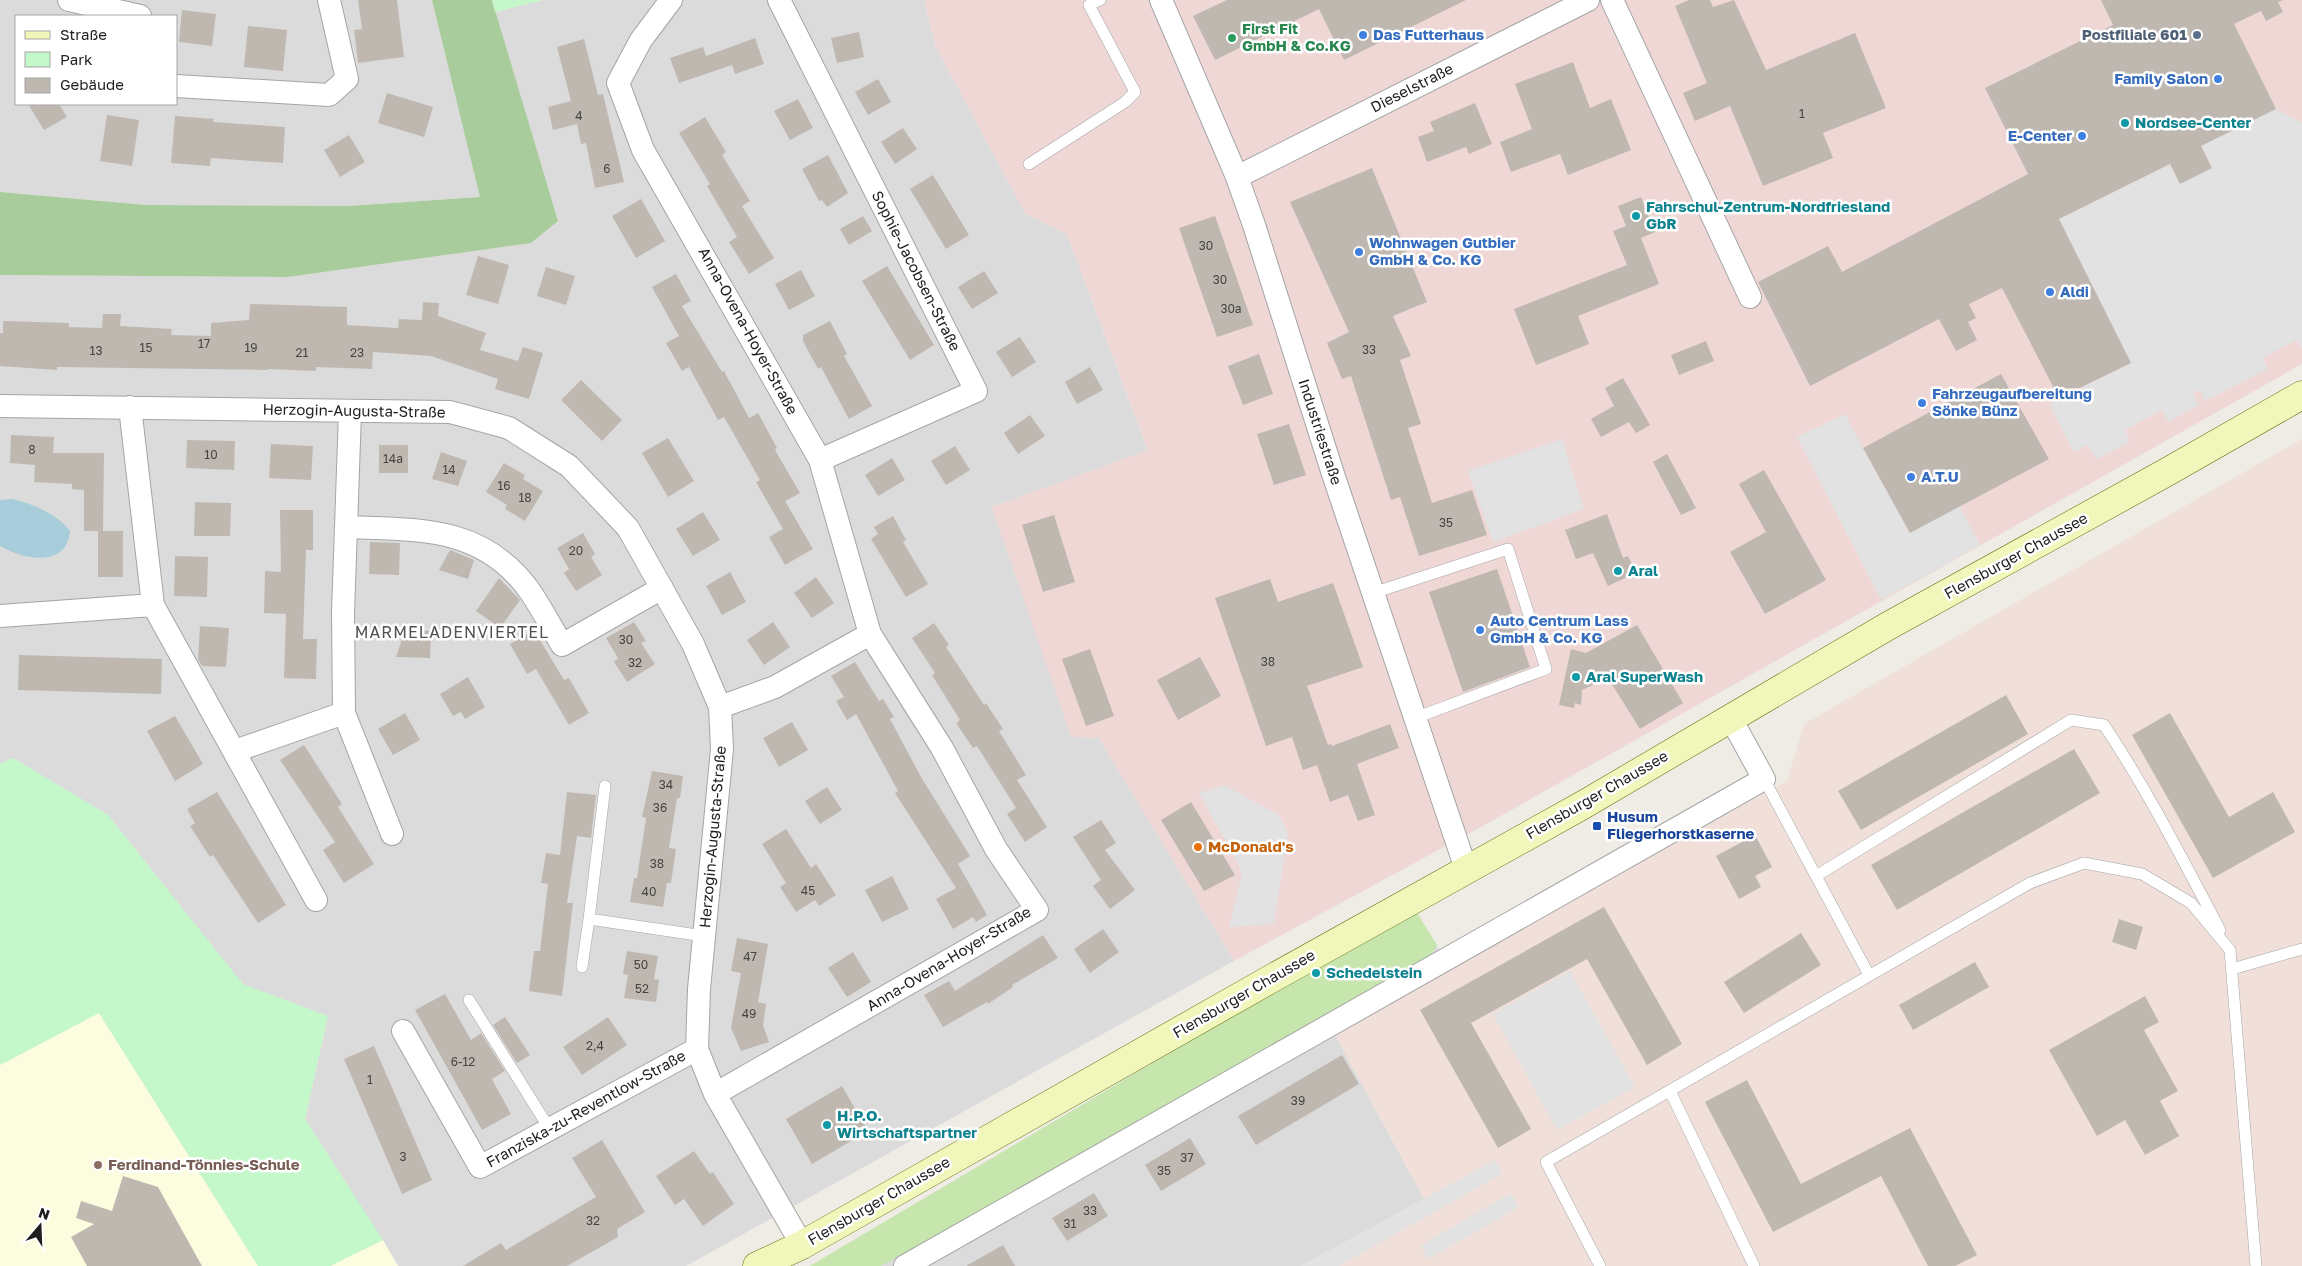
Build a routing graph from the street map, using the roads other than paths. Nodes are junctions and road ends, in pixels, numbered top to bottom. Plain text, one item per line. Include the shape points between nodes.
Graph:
1 (69, 0) edge
2 (146, 0) edge
3 (329, 0) edge
4 (671, 0) edge
5 (779, 0) edge
6 (1100, 0) edge
7 (1161, 0) edge
8 (1588, 0) edge
9 (1612, 0) edge
10 (136, 15) edge
11 (141, 15) edge
12 (178, 86) edge
13 (1029, 164) dead end
14 (1237, 177) junction
15 (1750, 297) dead end
16 (2302, 395) edge
17 (0, 406) edge
18 (130, 407) junction
19 (350, 412) junction
20 (820, 460) junction
21 (346, 527) junction
22 (662, 588) junction
23 (1373, 592) junction
24 (153, 605) junction
25 (0, 616) edge
26 (870, 634) junction
27 (720, 707) junction
28 (344, 713) junction
29 (1730, 717) junction
30 (1415, 718) junction
31 (234, 751) junction
32 (1764, 779) junction
33 (606, 786) dead end
34 (392, 834) dead end
35 (1466, 869) junction
36 (1816, 876) junction
37 (316, 900) dead end
38 (589, 918) junction
39 (704, 936) junction
40 (2302, 949) edge
41 (2230, 950) junction
42 (582, 967) dead end
43 (2232, 969) junction
44 (1869, 975) junction
45 (469, 1000) dead end
46 (403, 1031) dead end
47 (697, 1049) junction
48 (1670, 1091) junction
49 (715, 1094) junction
50 (549, 1128) junction
51 (802, 1245) junction
52 (757, 1266) edge
53 (906, 1266) edge
54 (1600, 1266) edge
55 (1754, 1266) edge
56 (2256, 1266) edge

1 - 10 street
2 - 11 street
3 - 12 street via 347,79 329,95
4 - 20 street, Anna-Ovena-Hoyer-Straße via 641,40 618,83 644,150
5 - 20 street, Sophie-Jacobsen-Straße via 976,391
6 - 13 lane via 1089,5 1135,92 1125,102
7 - 14 street, Industriestraße
8 - 14 street, Dieselstraße
9 - 15 street
14 - 23 street, Industriestraße
16 - 29 main road, Flensburger Chaussee
17 - 18 street, Herzogin-Augusta-Straße
18 - 19 street, Herzogin-Augusta-Straße
18 - 24 street
19 - 21 street
19 - 22 street, Herzogin-Augusta-Straße via 450,412 509,428 569,466 622,521
20 - 26 street, Anna-Ovena-Hoyer-Straße
21 - 22 street via 424,530 463,538 499,558 528,589 562,645
21 - 28 street
22 - 27 street, Herzogin-Augusta-Straße via 694,644
23 - 30 street, Industriestraße
23 - 30 lane via 1508,549 1546,669
24 - 25 street
24 - 31 street
26 - 27 street via 776,687
26 - 49 street, Anna-Ovena-Hoyer-Straße via 942,748 996,848 1037,910
27 - 39 street, Herzogin-Augusta-Straße via 722,749
28 - 31 street
28 - 34 street
29 - 32 street
29 - 35 main road, Flensburger Chaussee via 1583,805
30 - 35 street, Industriestraße
31 - 37 street
32 - 36 lane
32 - 53 street
33 - 38 lane
35 - 51 main road, Flensburger Chaussee
36 - 41 lane via 2071,720 2104,725 2161,818
36 - 44 lane
38 - 39 lane, Herzogin-Augusta-Straße
38 - 42 lane
39 - 47 street, Herzogin-Augusta-Straße
40 - 43 lane
41 - 43 lane
41 - 44 lane via 2191,903 2142,874 2084,864 2030,883
43 - 56 lane
44 - 48 lane
45 - 50 lane
46 - 50 street, Franziska-zu-Reventlow-Straße via 480,1167
47 - 49 street, Herzogin-Augusta-Straße
47 - 50 street, Franziska-zu-Reventlow-Straße
48 - 54 lane via 1546,1162
48 - 55 lane
49 - 51 street, Herzogin-Augusta-Straße
51 - 52 main road, Flensburger Chaussee

